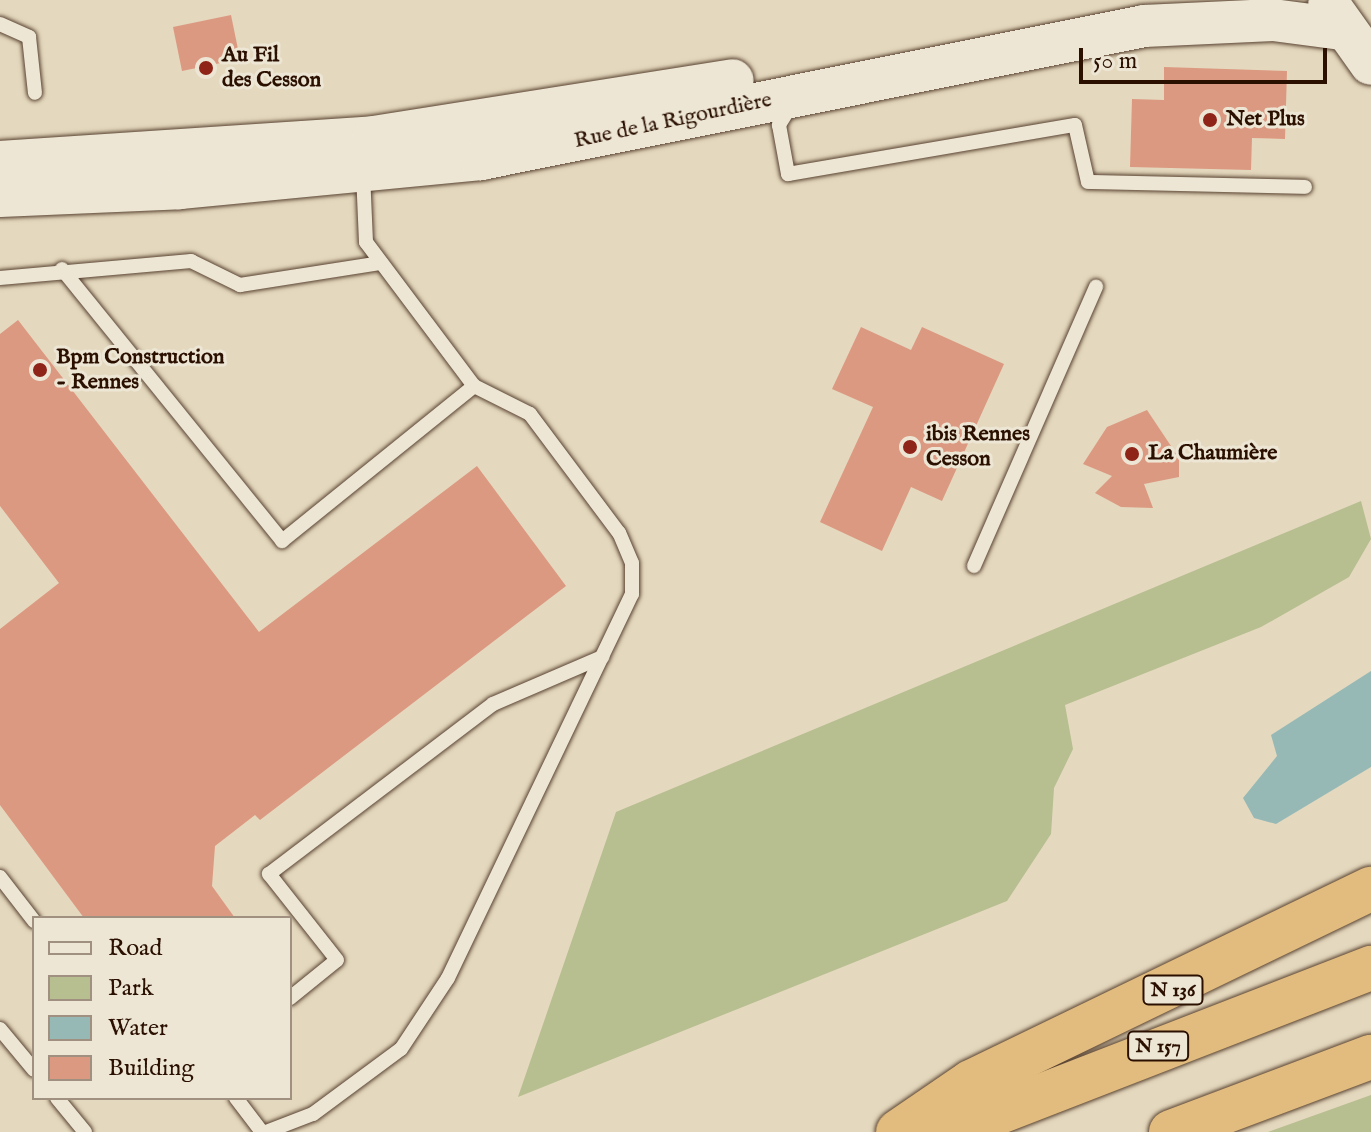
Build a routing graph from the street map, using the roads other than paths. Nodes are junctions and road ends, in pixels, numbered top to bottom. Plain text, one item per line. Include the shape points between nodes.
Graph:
1 (1153, 0) edge
2 (1334, 15) edge
3 (0, 24) edge
4 (1371, 64) edge
5 (35, 93) dead end
6 (774, 108) junction
7 (362, 156) junction
8 (0, 162) edge
9 (1305, 187) dead end
10 (0, 196) edge
11 (381, 263) junction
12 (62, 269) junction
13 (0, 278) edge
14 (1096, 287) dead end
15 (474, 386) junction
16 (974, 566) dead end
17 (602, 657) junction
18 (0, 877) edge
19 (1371, 889) edge
20 (32, 918) edge
21 (1371, 968) edge
22 (292, 996) edge
23 (0, 1029) edge
24 (1371, 1057) edge
25 (32, 1068) edge
26 (59, 1100) edge
27 (238, 1100) edge
28 (85, 1132) edge
29 (264, 1132) edge
30 (898, 1132) edge
31 (948, 1132) edge
32 (1171, 1132) edge

1 - 7 street, Rue de la Rigourdière via 610,103
2 - 4 street
2 - 6 street, Rue de la Rigourdière via 1144,26
3 - 5 lane via 29,37
6 - 7 street, Rue de la Rigourdière via 481,159
6 - 9 lane via 788,174 1075,125 1088,182
7 - 8 street, Rue de la Rigourdière
7 - 10 street, Rue de la Rigourdière
7 - 11 lane via 366,242
11 - 12 lane via 240,285 191,261
11 - 15 lane
12 - 13 lane
12 - 15 lane via 282,541
14 - 16 lane
15 - 17 lane via 530,414 619,533 632,563 632,594
17 - 22 lane via 493,704 269,874 337,960
17 - 29 lane via 448,978 401,1049 313,1114
18 - 20 lane
19 - 30 highway, N 136 via 971,1082
21 - 31 highway, N 157
23 - 25 lane
24 - 32 highway
26 - 28 lane
27 - 29 lane

